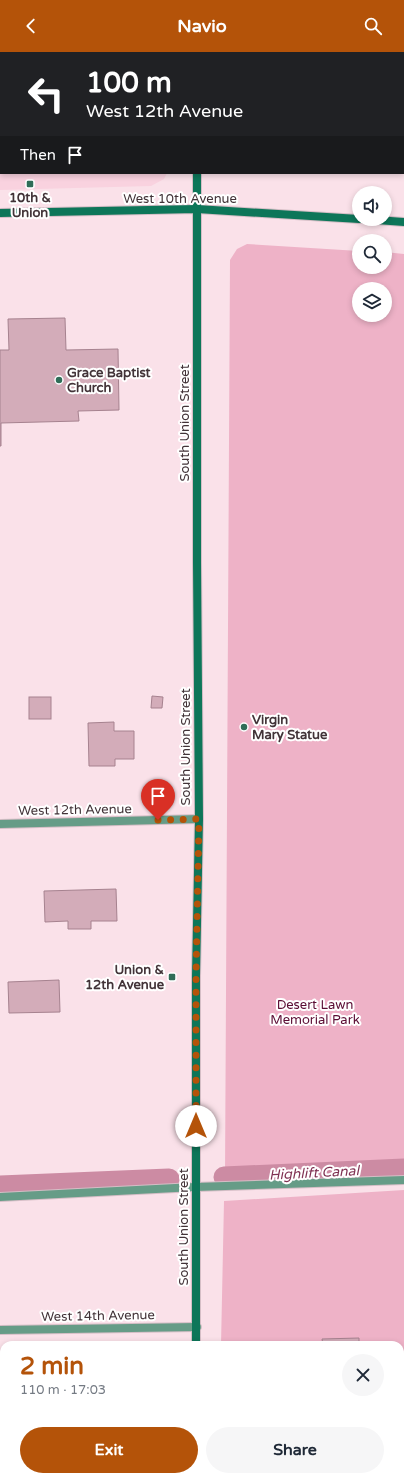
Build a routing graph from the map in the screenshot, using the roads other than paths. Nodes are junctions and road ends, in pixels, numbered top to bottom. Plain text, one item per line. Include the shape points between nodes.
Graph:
1 (197, 174) edge
2 (197, 209) junction
3 (0, 213) edge
4 (352, 219) edge
5 (392, 221) edge
6 (404, 222) edge
7 (199, 819) junction
8 (0, 824) edge
9 (404, 1180) edge
10 (195, 1187) junction
11 (0, 1197) edge
12 (196, 1327) junction
13 (0, 1330) edge
14 (196, 1341) edge

1 - 2 main road, South Union Street
2 - 3 main road, West 10th Avenue
2 - 4 main road, West 10th Avenue
2 - 7 main road, South Union Street
5 - 6 main road
7 - 8 street, West 12th Avenue
7 - 10 main road, South Union Street
9 - 10 street
10 - 11 street
10 - 12 main road, South Union Street
12 - 13 street, West 14th Avenue
12 - 14 main road, South Union Street

